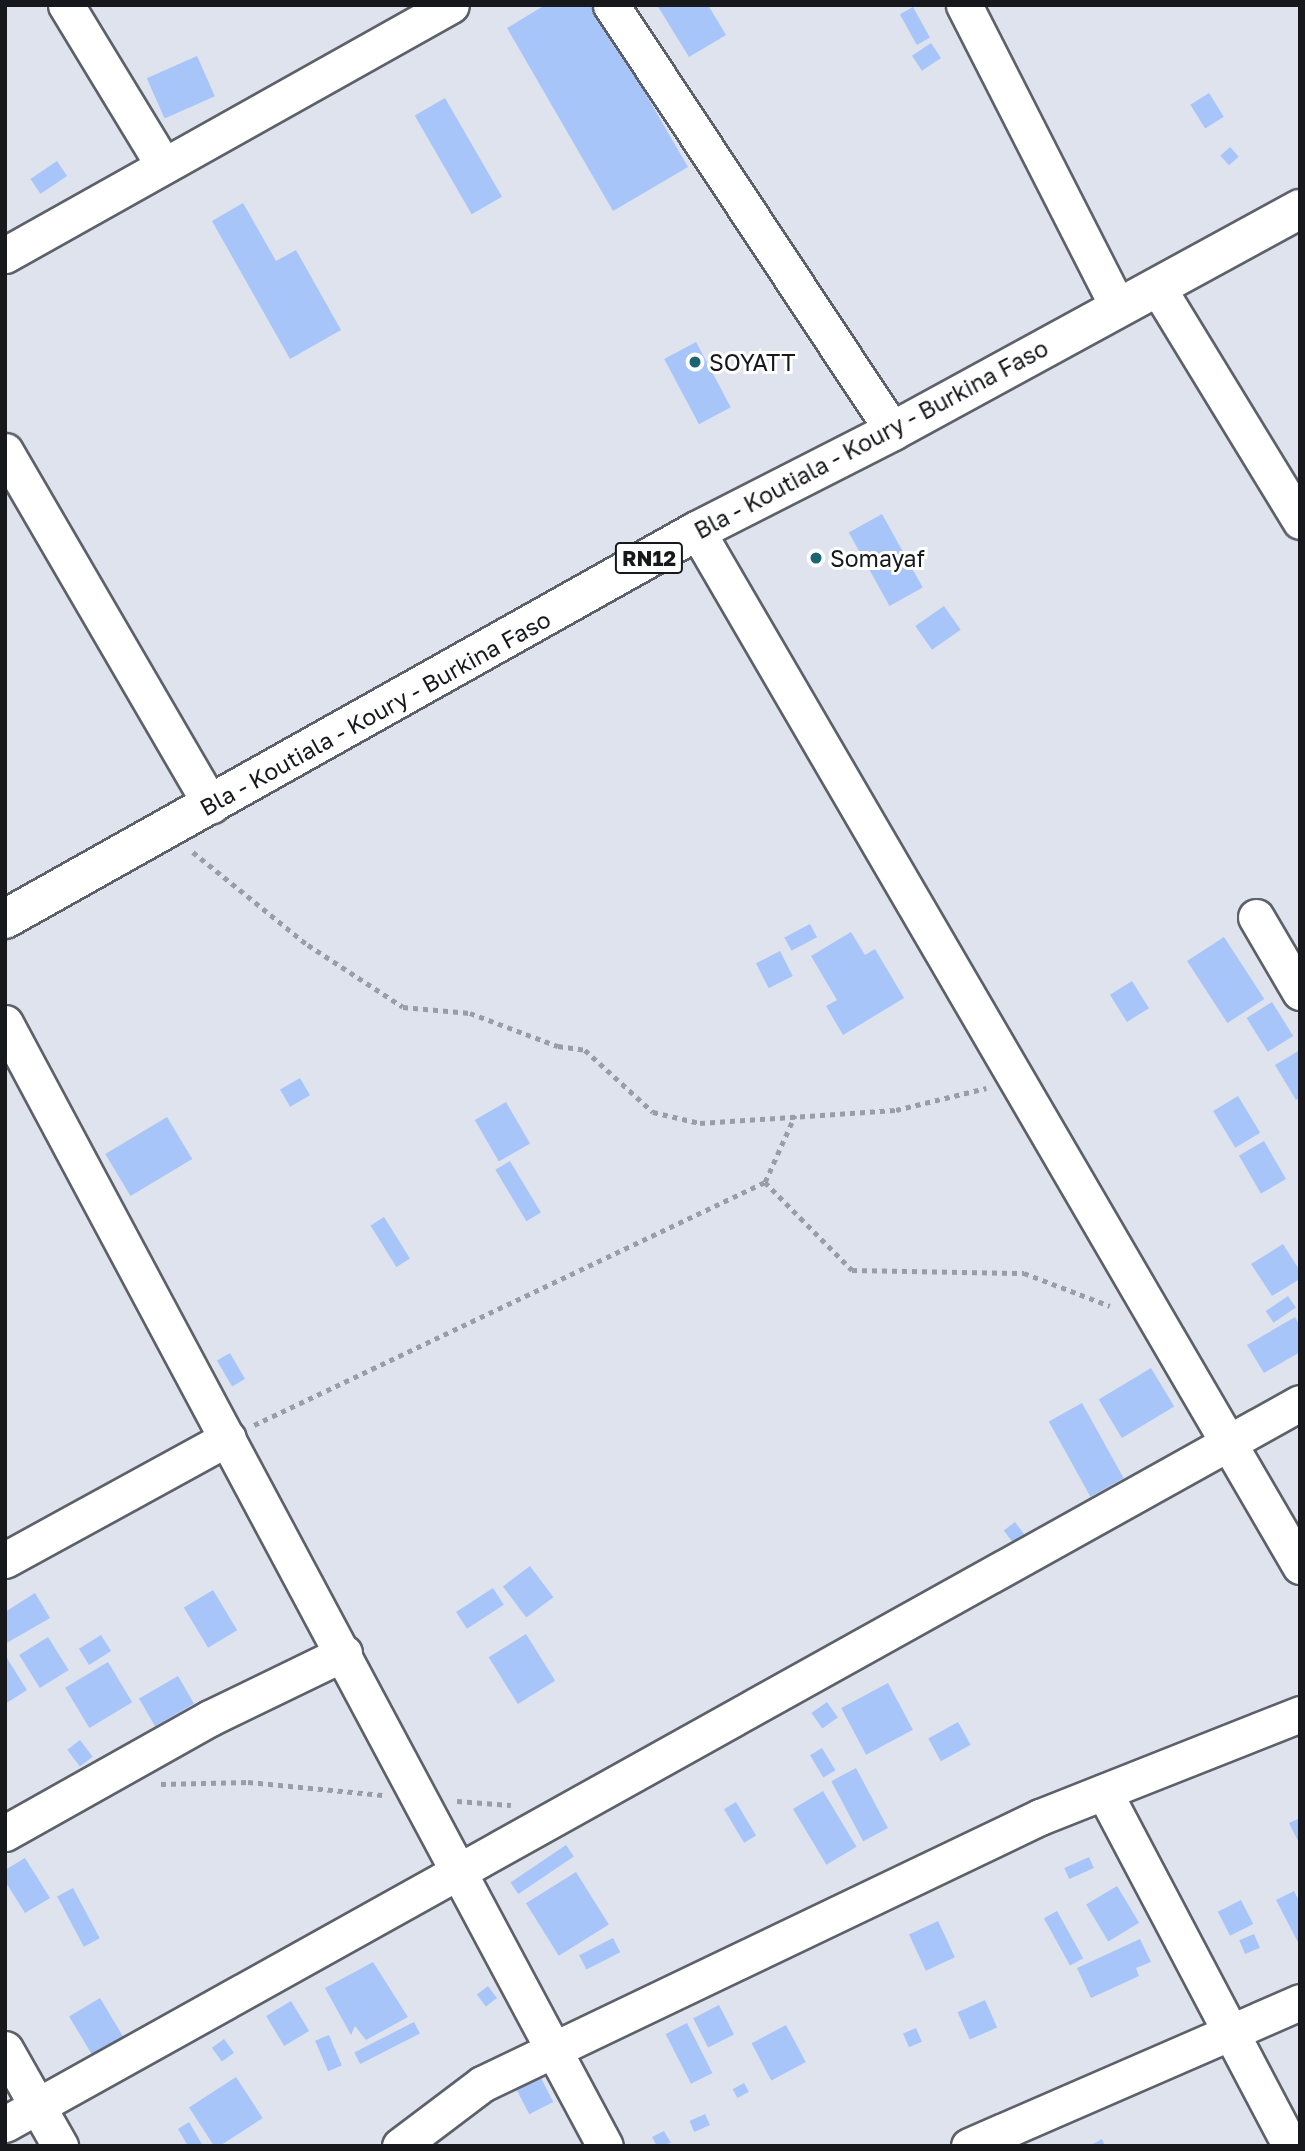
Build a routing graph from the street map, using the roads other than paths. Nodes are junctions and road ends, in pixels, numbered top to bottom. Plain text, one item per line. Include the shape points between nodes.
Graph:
1 (66, 5) edge
2 (451, 5) edge
3 (611, 5) edge
4 (964, 5) edge
5 (164, 166) junction
6 (1300, 209) edge
7 (5, 255) edge
8 (1158, 288) junction
9 (1118, 307) junction
10 (893, 431) junction
11 (5, 451) edge
12 (1300, 521) edge
13 (697, 531) junction
14 (211, 805) junction
15 (1256, 917) dead end
16 (5, 919) edge
17 (1300, 992) edge
18 (5, 1023) edge
19 (1300, 1403) edge
20 (228, 1438) junction
21 (1228, 1443) junction
22 (5, 1560) edge
23 (1300, 1566) edge
24 (344, 1653) junction
25 (1300, 1714) edge
26 (1104, 1792) junction
27 (5, 1833) edge
28 (461, 1871) junction
29 (1300, 2002) edge
30 (1231, 2032) junction
31 (556, 2048) junction
32 (5, 2049) edge
33 (37, 2106) junction
34 (5, 2124) edge
35 (60, 2146) edge
36 (400, 2146) edge
37 (605, 2146) edge
38 (969, 2146) edge
39 (1291, 2146) edge

1 - 5 street
2 - 5 street
3 - 10 street
4 - 9 street
5 - 7 street
6 - 8 main road, Bla - Koutiala - Koury - Burkina Faso / RN12
8 - 9 main road, Bla - Koutiala - Koury - Burkina Faso / RN12
8 - 12 street
9 - 10 main road, Bla - Koutiala - Koury - Burkina Faso / RN12
10 - 13 main road, Bla - Koutiala - Koury - Burkina Faso / RN12
11 - 14 street
13 - 14 main road, Bla - Koutiala - Koury - Burkina Faso / RN12
13 - 21 street
14 - 16 main road, Bla - Koutiala - Koury - Burkina Faso / RN12
15 - 17 street
18 - 20 street
19 - 21 street
20 - 22 street
20 - 24 street
21 - 23 street
21 - 28 street
24 - 27 street via 210,1718
24 - 28 street
25 - 26 street
26 - 30 street
26 - 31 street via 1040,1817
28 - 31 street
28 - 33 street
29 - 30 street
30 - 38 street
30 - 39 street
31 - 36 street via 482,2084
31 - 37 street
32 - 33 street
33 - 34 street
33 - 35 street

